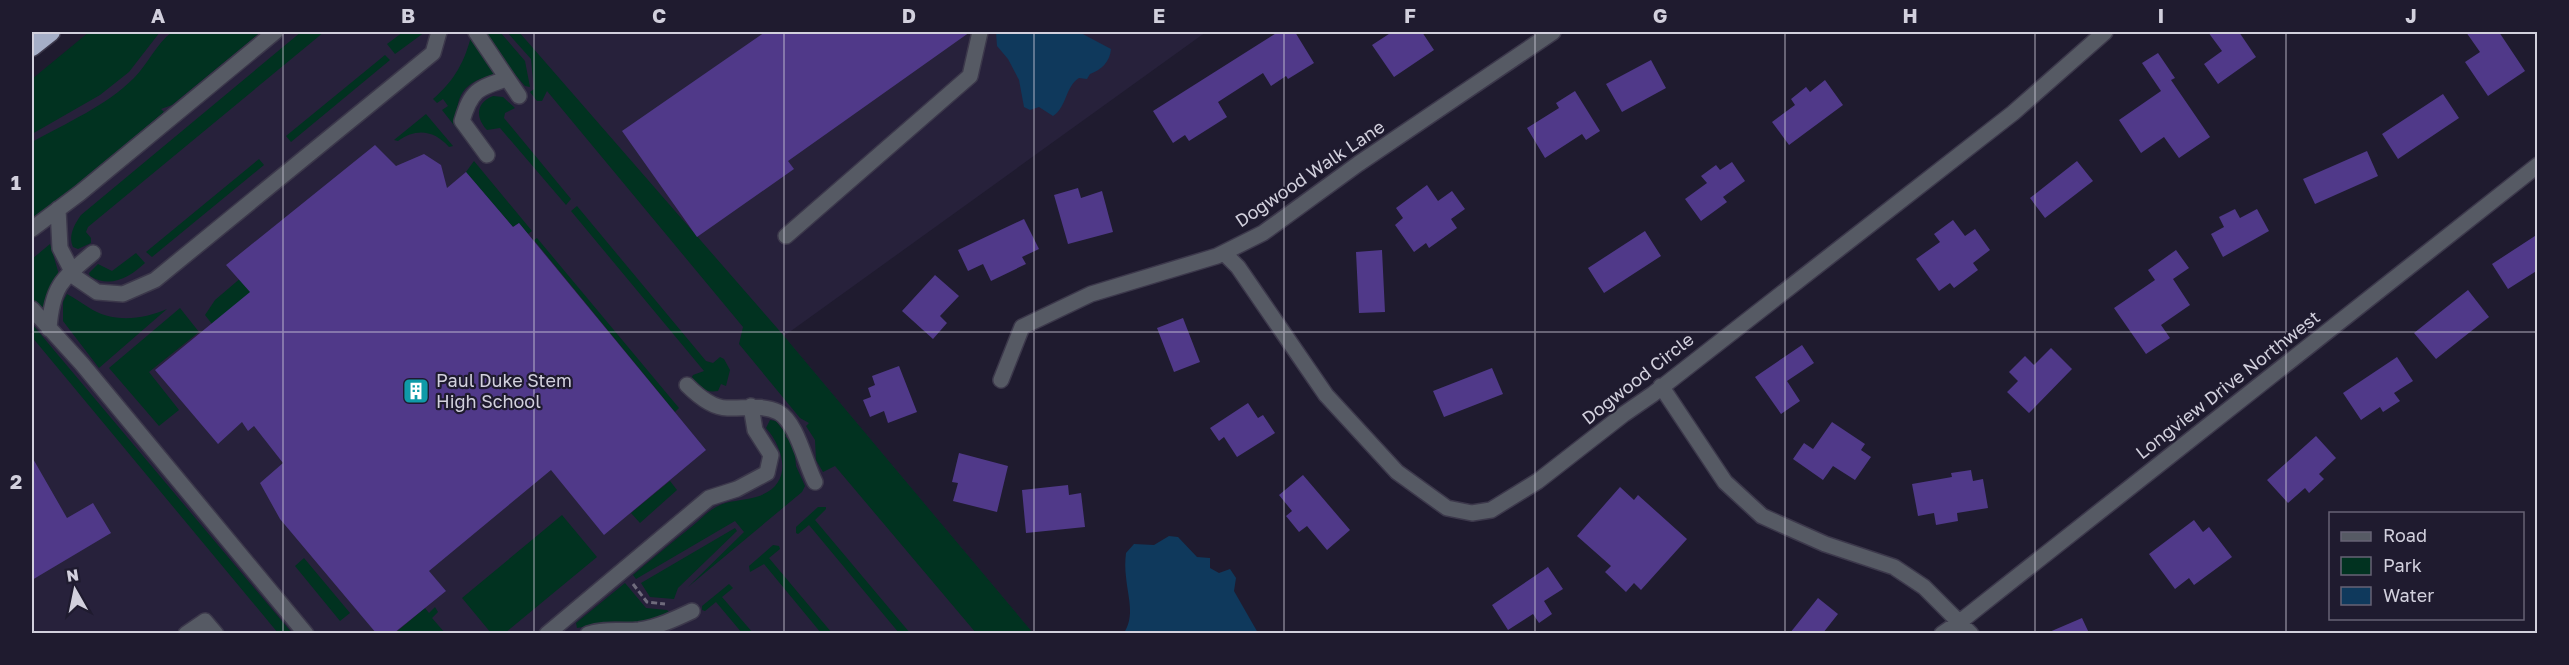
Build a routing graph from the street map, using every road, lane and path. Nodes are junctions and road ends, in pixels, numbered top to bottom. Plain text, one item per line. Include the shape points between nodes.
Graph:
1 (51, 32) edge
2 (275, 32) edge
3 (440, 32) edge
4 (476, 32) edge
5 (980, 32) edge
6 (1553, 32) edge
7 (2105, 32) edge
8 (32, 47) edge
9 (507, 79) junction
10 (519, 96) dead end
11 (487, 155) dead end
12 (2538, 165) edge
13 (57, 209) junction
14 (32, 229) edge
15 (786, 236) dead end
16 (93, 253) dead end
17 (1224, 253) junction
18 (72, 271) junction
19 (32, 309) edge
20 (49, 329) junction
21 (1001, 380) dead end
22 (687, 385) dead end
23 (1661, 386) junction
24 (751, 406) junction
25 (815, 482) dead end
26 (633, 584) dead end
27 (672, 606) dead end
28 (692, 612) dead end
29 (1961, 621) junction
30 (186, 633) edge
31 (216, 633) edge
32 (306, 633) edge
33 (549, 633) edge
34 (588, 633) edge
35 (1942, 633) edge
36 (1971, 633) edge

1 - 8 highway
2 - 13 street
3 - 18 street via 433,53 155,280 123,294 97,292
4 - 9 street
5 - 15 street via 970,76
6 - 17 street, Dogwood Walk Lane via 1263,233
7 - 23 street, Dogwood Circle via 2013,113
9 - 10 street
9 - 11 street via 472,94 462,122
12 - 29 street, Longview Drive Northwest
13 - 14 street
13 - 18 street via 60,248
16 - 18 street
17 - 21 street, Dogwood Walk Lane via 1091,294 1022,327
17 - 23 street, Dogwood Circle via 1238,267 1326,395 1397,472 1447,508 1472,513 1491,510 1538,482
18 - 20 street via 54,296
19 - 20 street
20 - 32 street
22 - 24 street via 699,396 724,408
23 - 29 street via 1725,482 1762,516 1825,544 1894,567 1924,587
24 - 25 street via 779,412 799,437
24 - 33 street via 754,430 771,455 767,473 709,498
26 - 27 path via 647,602
28 - 34 street via 638,630 603,629
29 - 35 street, Longview Drive Northwest
29 - 36 street
30 - 31 street via 205,621

